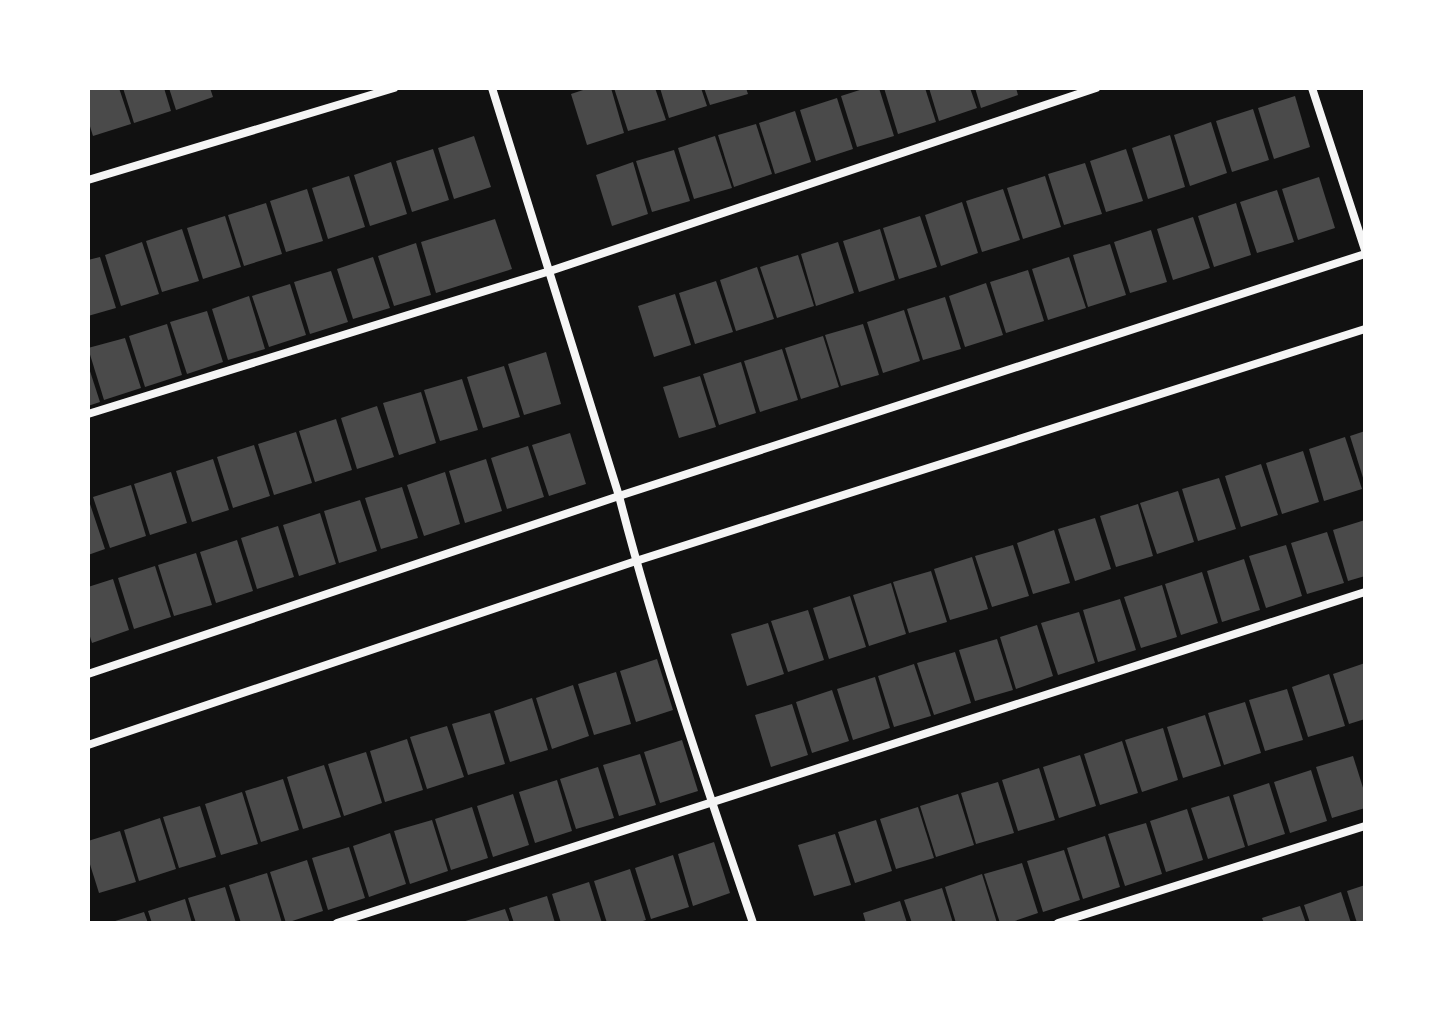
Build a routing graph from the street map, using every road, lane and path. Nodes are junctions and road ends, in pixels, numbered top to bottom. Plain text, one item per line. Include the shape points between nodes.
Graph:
1 (394, 88) edge
2 (492, 88) edge
3 (1096, 88) edge
4 (1312, 88) edge
5 (88, 180) edge
6 (1365, 252) edge
7 (550, 271) junction
8 (1365, 329) edge
9 (88, 414) edge
10 (619, 496) junction
11 (636, 561) junction
12 (1365, 592) edge
13 (88, 674) edge
14 (88, 745) edge
15 (712, 803) junction
16 (1365, 826) edge
17 (337, 923) edge
18 (753, 923) edge
19 (1058, 923) edge

1 - 5 street
2 - 7 street
3 - 7 street
4 - 6 street
6 - 10 street
7 - 9 street
7 - 10 street
8 - 11 street
10 - 11 street
10 - 13 street
11 - 14 street
11 - 15 street
12 - 15 street
15 - 17 street
15 - 18 street
16 - 19 street

